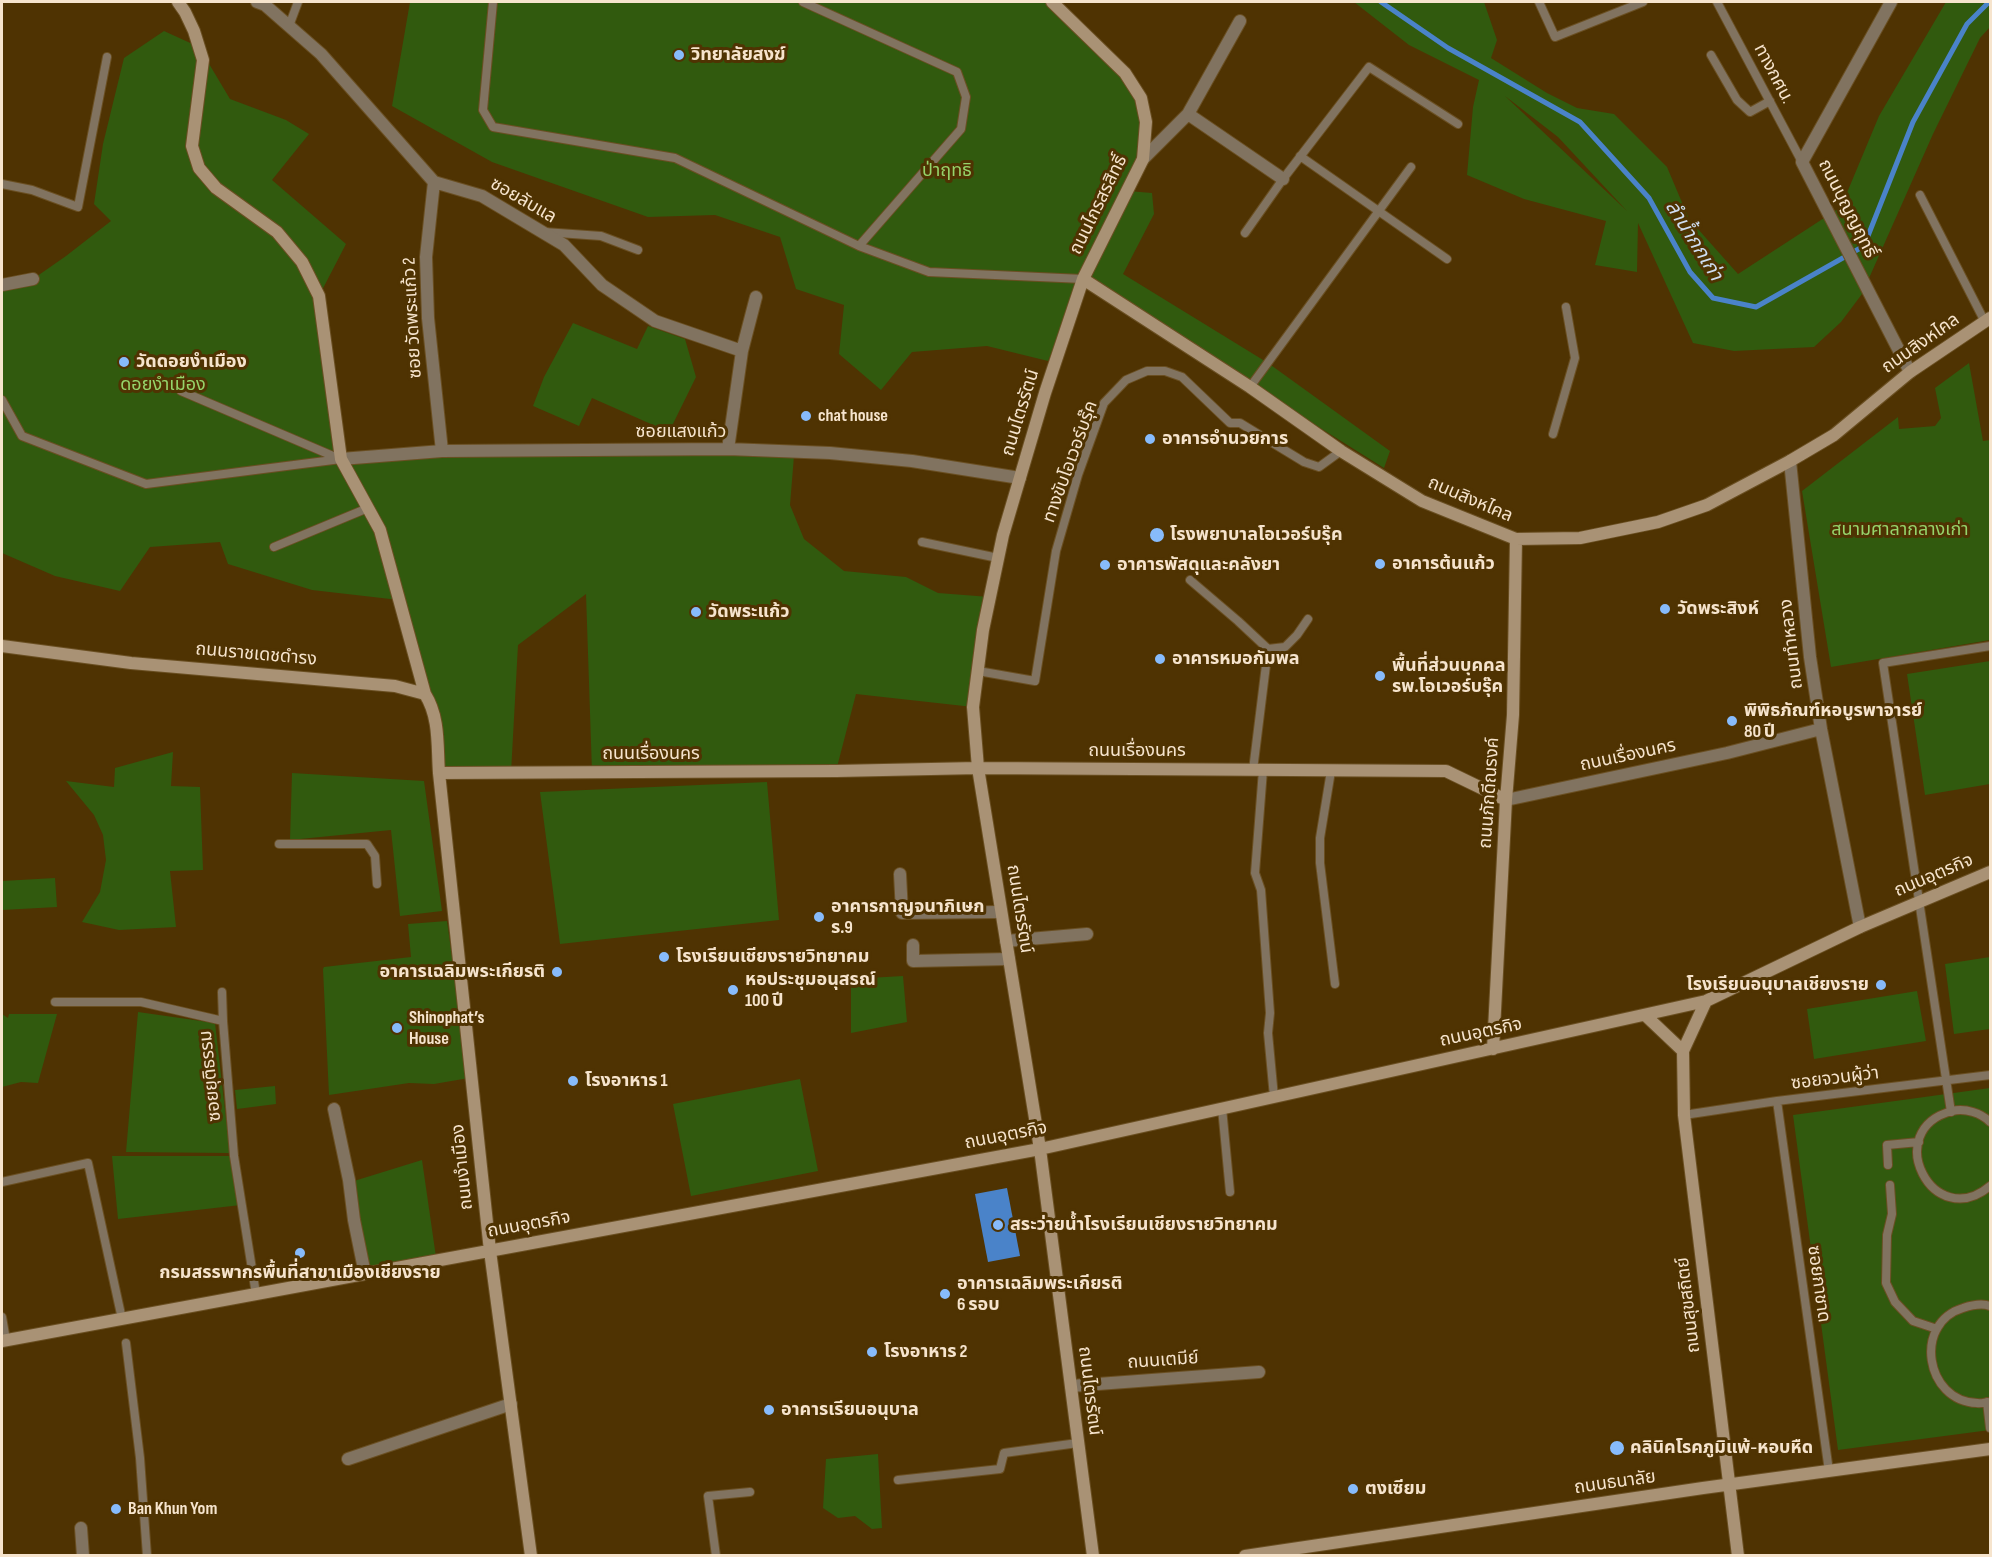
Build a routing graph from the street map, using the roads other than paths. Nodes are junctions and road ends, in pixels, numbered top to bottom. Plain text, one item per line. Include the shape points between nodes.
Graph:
1 (178, 2) edge
2 (257, 2) edge
3 (298, 2) edge
4 (493, 2) edge
5 (803, 2) edge
6 (1052, 2) edge
7 (1539, 2) edge
8 (1643, 2) edge
9 (1717, 2) edge
10 (1891, 2) edge
11 (1627, 4) edge
12 (1240, 21) dead end
13 (289, 26) junction
14 (1711, 56) dead end
15 (107, 57) dead end
16 (1770, 101) junction
17 (1188, 114) junction
18 (1458, 124) dead end
19 (1300, 156) junction
20 (1143, 159) junction
21 (1802, 162) junction
22 (1411, 167) dead end
23 (1283, 179) junction
24 (434, 182) junction
25 (2, 184) edge
26 (1920, 195) dead end
27 (1378, 211) junction
28 (542, 232) junction
29 (1245, 233) dead end
30 (859, 246) junction
31 (638, 250) dead end
32 (1447, 259) dead end
33 (33, 279) dead end
34 (1083, 279) junction
35 (2, 285) edge
36 (756, 297) dead end
37 (1566, 307) dead end
38 (1988, 320) edge
39 (742, 351) junction
40 (1910, 372) junction
41 (1250, 387) junction
42 (181, 391) dead end
43 (2, 400) edge
44 (1553, 434) dead end
45 (728, 449) junction
46 (442, 451) junction
47 (1341, 451) junction
48 (340, 459) junction
49 (1790, 461) junction
50 (1020, 478) junction
51 (368, 508) junction
52 (1516, 539) junction
53 (922, 542) dead end
54 (274, 547) dead end
55 (998, 558) junction
56 (1190, 580) dead end
57 (1308, 620) dead end
58 (2, 646) edge
59 (1990, 646) edge
60 (1268, 649) junction
61 (978, 671) junction
62 (424, 694) junction
63 (1821, 729) junction
64 (978, 768) junction
65 (1258, 770) junction
66 (1331, 771) junction
67 (439, 773) junction
68 (1506, 800) junction
69 (279, 844) dead end
70 (1990, 872) edge
71 (900, 874) dead end
72 (377, 884) dead end
73 (1920, 901) junction
74 (1001, 912) junction
75 (1860, 927) junction
76 (1087, 934) dead end
77 (1006, 941) junction
78 (913, 945) dead end
79 (1009, 959) junction
80 (1335, 984) dead end
81 (222, 992) dead end
82 (1706, 1001) junction
83 (55, 1002) dead end
84 (1645, 1015) junction
85 (224, 1021) junction
86 (1493, 1048) junction
87 (1683, 1051) junction
88 (1990, 1075) edge
89 (1946, 1080) junction
90 (1274, 1097) junction
91 (1777, 1101) junction
92 (1222, 1108) junction
93 (334, 1109) dead end
94 (1951, 1112) junction
95 (1684, 1115) junction
96 (1990, 1122) edge
97 (1919, 1142) junction
98 (1040, 1149) junction
99 (1888, 1165) dead end
100 (2, 1182) edge
101 (1890, 1185) dead end
102 (1990, 1186) edge
103 (1230, 1192) dead end
104 (1987, 1192) edge
105 (490, 1251) junction
106 (365, 1274) junction
107 (256, 1294) junction
108 (1990, 1306) edge
109 (2, 1317) edge
110 (122, 1319) junction
111 (1937, 1329) junction
112 (4, 1341) edge
113 (126, 1343) dead end
114 (1259, 1372) dead end
115 (1071, 1386) junction
116 (1989, 1402) edge
117 (511, 1404) junction
118 (1990, 1428) edge
119 (1078, 1443) junction
120 (1990, 1449) edge
121 (348, 1459) dead end
122 (1829, 1471) junction
123 (898, 1480) dead end
124 (1729, 1484) junction
125 (750, 1492) dead end
126 (81, 1528) dead end
127 (1326, 1550) edge
128 (83, 1556) edge
129 (147, 1556) edge
130 (531, 1556) edge
131 (716, 1556) edge
132 (1093, 1556) edge
133 (1245, 1556) edge
134 (1738, 1556) edge

1 - 48 street via 194,31 203,60 192,146 199,168 216,188 277,232 302,262 319,296
2 - 13 street
3 - 13 lane
4 - 30 lane via 483,110 493,127 675,158
5 - 30 lane via 957,72 966,98 961,129
6 - 20 street, ถนนไกรสรสิทธิ์ via 1125,73 1141,98 1146,123
7 - 11 lane via 1555,38
8 - 11 lane
9 - 16 lane, ทางกศน.
10 - 21 street, ถนนบุญญฤทธิ์
12 - 17 street
13 - 24 street via 321,54
14 - 16 lane via 1737,100 1750,112
15 - 25 lane via 78,207
16 - 21 lane, ทางกศน.
17 - 20 street
17 - 23 street
18 - 19 lane via 1369,67
19 - 23 lane
19 - 27 lane
20 - 34 street, ถนนไกรสรสิทธิ์
21 - 40 street, ถนนบุญญฤทธิ์
22 - 27 lane
23 - 29 lane
24 - 28 street, ซอยลับแล via 482,196
24 - 46 street, ซอย วัดพระแก้ว 2 via 426,278
26 - 38 lane
27 - 32 lane
27 - 41 lane
28 - 31 lane via 601,236
28 - 39 street, ซอยลับแล via 564,245 602,285 655,321
30 - 34 lane via 928,272
33 - 35 street
34 - 41 street, ถนนสิงหไคล
34 - 50 street, ถนนไตรรัตน์
36 - 39 street
37 - 44 lane via 1575,358
38 - 40 street, ถนนสิงหไคล
39 - 45 street
40 - 49 street, ถนนสิงหไคล via 1834,435
41 - 47 street, ถนนสิงหไคล
42 - 48 lane
43 - 48 lane via 22,436 146,484
45 - 46 street, ซอยแสงแก้ว
45 - 50 street, ซอยแสงแก้ว via 912,461
46 - 48 street, ซอยแสงแก้ว
47 - 52 street, ถนนสิงหไคล via 1422,501
47 - 61 lane, ทางขับโอเวอร์บรุ๊ค via 1319,467 1240,423 1230,423 1182,377 1165,371 1147,371 1126,380 1104,403 1078,475 1056,551 1035,681
48 - 51 street
49 - 52 street, ถนนสิงหไคล via 1707,505 1658,522 1580,538
49 - 63 street, ถนนทำหลวง
50 - 55 street, ถนนไตรรัตน์
51 - 54 lane
51 - 62 street via 380,530
52 - 68 street, ถนนภักดีณรงค์ via 1514,715
53 - 55 lane
55 - 61 street, ถนนไตรรัตน์
56 - 60 lane
57 - 60 lane via 1285,647
58 - 62 street, ถนนราชเดชดำรง via 131,663 394,686
59 - 73 lane via 1883,663
60 - 65 lane
61 - 64 street, ถนนไตรรัตน์ via 973,706
62 - 67 street via 436,719
63 - 68 street, ถนนเรื่องนคร
63 - 75 street, ถนนทำหลวง
64 - 65 street, ถนนเรื่องนคร
64 - 67 street, ถนนเรื่องนคร
64 - 74 street, ถนนไตรรัตน์
65 - 66 street, ถนนเรื่องนคร
65 - 90 lane via 1255,873 1261,890
66 - 68 street, ถนนเรื่องนคร via 1446,771
66 - 80 lane via 1320,863
67 - 105 street, ถนนงำเมือง
68 - 86 street, ถนนภักดีณรงค์
69 - 72 lane via 367,844 375,856
70 - 73 street, ถนนอุตรกิจ
71 - 74 street via 902,913
73 - 75 street, ถนนอุตรกิจ
73 - 89 lane
74 - 77 street, ถนนไตรรัตน์
75 - 82 street, ถนนอุตรกิจ
76 - 77 street
77 - 79 street, ถนนไตรรัตน์
78 - 79 street via 913,961
79 - 98 street, ถนนไตรรัตน์
81 - 85 lane
82 - 84 street, ถนนอุตรกิจ
82 - 87 street, ถนนสุขสถิตย์
83 - 85 lane, ซอยยุติธรรม via 141,1002
84 - 86 street, ถนนอุตรกิจ
84 - 87 street
85 - 107 lane, ซอยยุติธรรม via 234,1156
86 - 90 street, ถนนอุตรกิจ
87 - 95 street, ถนนสุขสถิตย์
88 - 89 lane, ซอยจวนผู้ว่า
89 - 91 lane, ซอยจวนผู้ว่า
89 - 94 lane
90 - 92 street, ถนนอุตรกิจ
91 - 95 lane, ซอยจวนผู้ว่า
91 - 122 lane, ซอยกาชาด
92 - 98 street, ถนนอุตรกิจ
92 - 103 lane
93 - 106 street
94 - 96 lane via 1971,1111
94 - 97 lane via 1930,1123
95 - 124 street, ถนนสุขสถิตย์
97 - 99 lane via 1887,1145
97 - 104 lane via 1917,1161 1930,1186 1955,1198
98 - 105 street, ถนนอุตรกิจ
98 - 115 street, ถนนไตรรัตน์
100 - 110 lane via 88,1163
101 - 111 lane via 1892,1214 1887,1235 1886,1283 1894,1302 1913,1321
102 - 104 lane
105 - 106 street, ถนนอุตรกิจ
105 - 117 street, ถนนงำเมือง
106 - 107 street, ถนนอุตรกิจ
107 - 110 street, ถนนอุตรกิจ
108 - 111 lane via 1956,1310
109 - 112 lane
110 - 112 street, ถนนอุตรกิจ
111 - 116 lane via 1930,1348 1936,1379 1960,1400
113 - 129 lane
114 - 115 street, ถนนเตมีย์
115 - 119 street, ถนนไตรรัตน์
116 - 118 lane
117 - 121 street
117 - 130 street, ถนนงำเมือง
119 - 123 lane via 1005,1454 1000,1469
119 - 132 street, ถนนไตรรัตน์
120 - 122 street, ถนนธนาลัย
122 - 124 street, ถนนธนาลัย
124 - 127 street, ถนนธนาลัย
124 - 134 street, ถนนสุขสถิตย์
125 - 131 lane via 708,1496
126 - 128 street
127 - 133 street, ถนนธนาลัย

